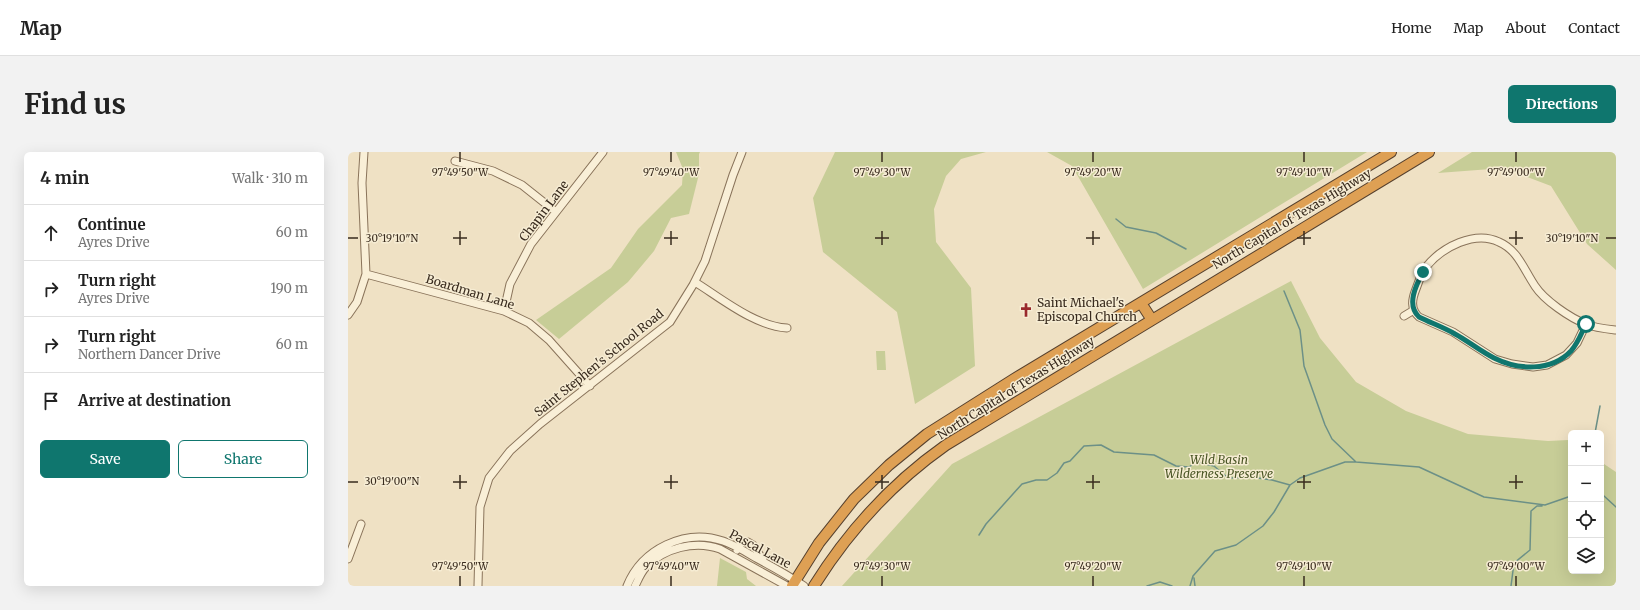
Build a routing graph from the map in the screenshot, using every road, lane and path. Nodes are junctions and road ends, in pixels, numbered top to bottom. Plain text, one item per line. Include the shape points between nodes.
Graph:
1 (364, 152) edge
2 (603, 152) edge
3 (742, 152) edge
4 (1391, 152) edge
5 (1429, 152) edge
6 (455, 161) dead end
7 (556, 212) junction
8 (366, 274) junction
9 (695, 282) junction
10 (1141, 303) junction
11 (1414, 310) junction
12 (504, 311) junction
13 (348, 315) edge
14 (1404, 316) dead end
15 (1152, 320) junction
16 (1586, 324) junction
17 (788, 328) dead end
18 (1616, 330) edge
19 (590, 386) junction
20 (361, 524) dead end
21 (723, 541) junction
22 (738, 548) junction
23 (720, 549) junction
24 (734, 556) junction
25 (652, 558) junction
26 (348, 559) edge
27 (791, 584) edge
28 (478, 586) edge
29 (627, 586) edge
30 (634, 586) edge
31 (804, 586) edge
32 (814, 586) edge

1 - 8 street via 362,183
2 - 7 street, Chapin Lane
3 - 9 street, Saint Stephen's School Road via 709,251
4 - 10 highway, North Capital of Texas Highway
5 - 15 highway, North Capital of Texas Highway
6 - 7 street via 493,171 522,185
7 - 12 street, Chapin Lane via 531,244 510,284
8 - 12 street, Boardman Lane
8 - 13 street via 357,302
9 - 17 street via 759,321
9 - 19 street, Saint Stephen's School Road via 667,325
10 - 15 highway
10 - 27 highway, North Capital of Texas Highway via 961,412 905,451 846,508
11 - 14 street
11 - 16 street via 1419,317 1453,332 1494,358 1525,366 1547,365 1561,359 1571,351
11 - 16 street via 1415,291 1423,272 1431,262 1463,241 1488,238 1510,248 1543,296
12 - 19 street, Boardman Lane via 529,323 549,340
15 - 32 highway, North Capital of Texas Highway via 930,456 867,514
16 - 18 street
19 - 28 street, Saint Stephen's School Road via 540,424 510,451 489,478 480,508
20 - 26 street
21 - 22 street, Pascal Lane
21 - 23 street
21 - 25 street, Pascal Lane via 682,539 668,543
22 - 24 street
22 - 27 street, Pascal Lane via 767,564
23 - 24 street, Pascal Lane
23 - 25 street, Pascal Lane via 702,545 690,546
24 - 27 street, Pascal Lane
25 - 29 street, Pascal Lane via 639,565
25 - 30 street, Pascal Lane
27 - 31 street, Pascal Lane

